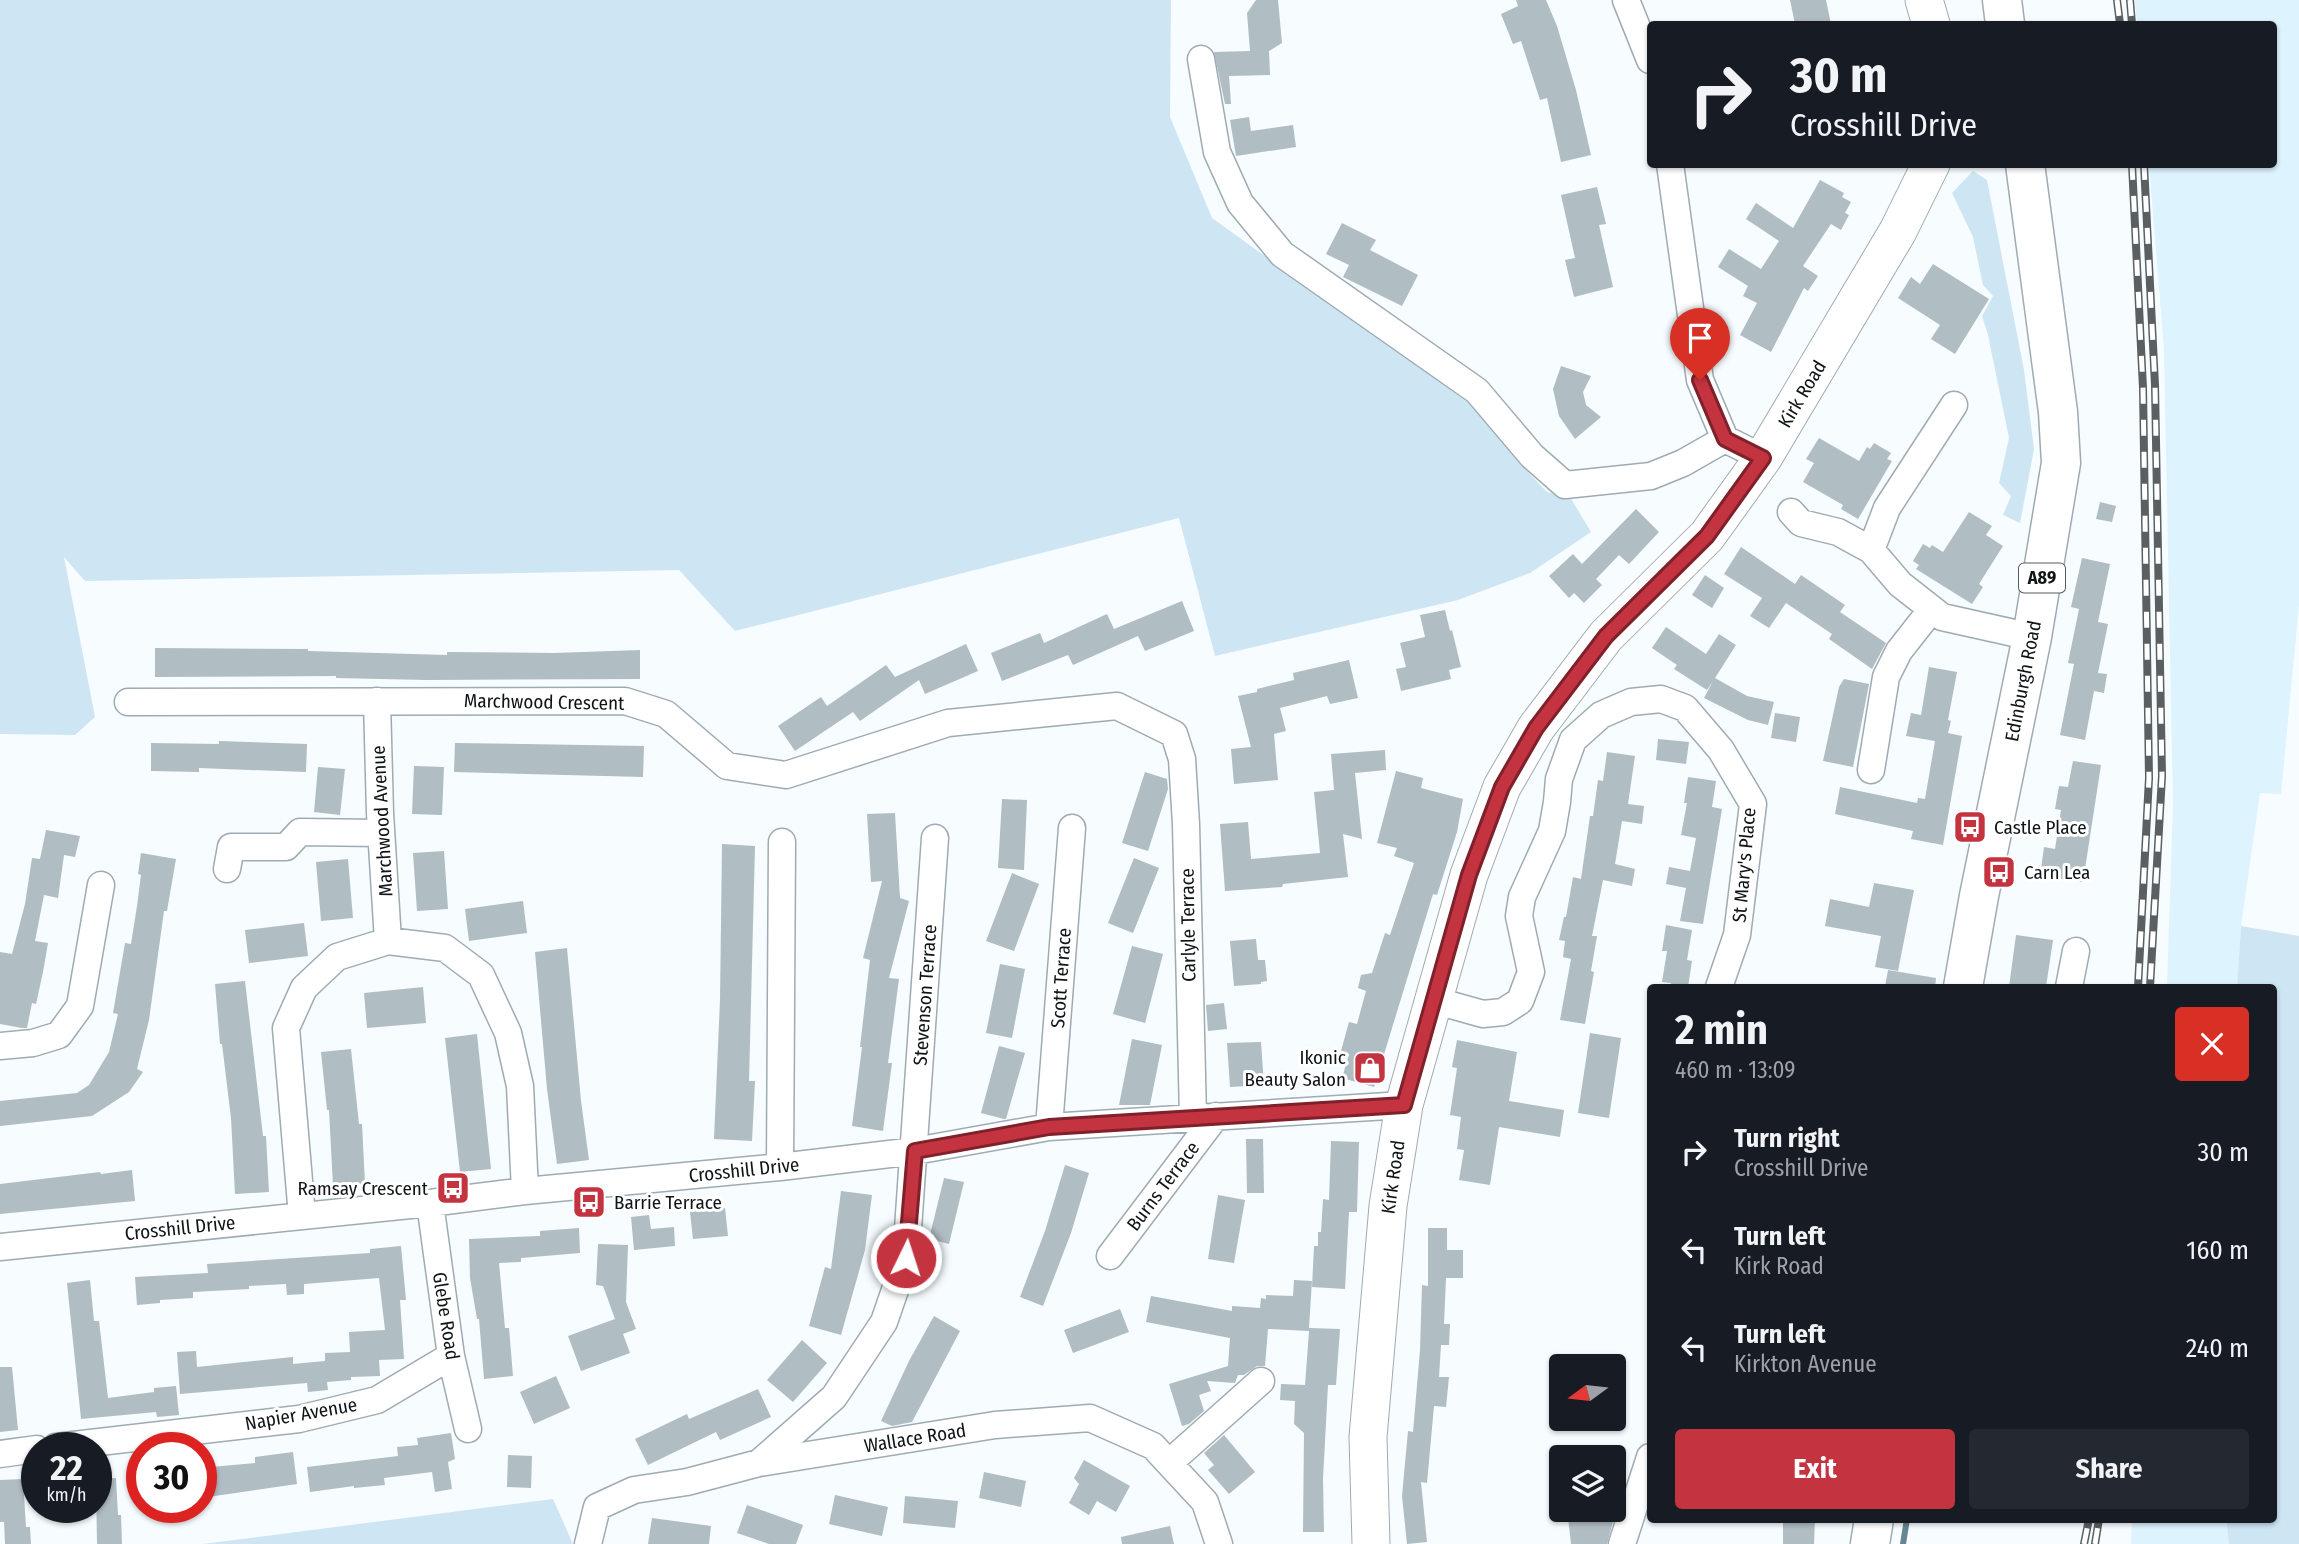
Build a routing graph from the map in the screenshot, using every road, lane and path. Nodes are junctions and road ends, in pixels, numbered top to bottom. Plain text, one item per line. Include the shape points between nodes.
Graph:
1 (1626, 0) edge
2 (1640, 0) edge
3 (1923, 0) edge
4 (2002, 0) edge
5 (1930, 21) edge
6 (2005, 21) edge
7 (1640, 30) junction
8 (1647, 51) edge
9 (1201, 60) dead end
10 (1671, 168) edge
11 (1929, 168) edge
12 (2026, 168) edge
13 (1954, 405) dead end
14 (1725, 439) junction
15 (1763, 458) junction
16 (1791, 512) dead end
17 (1871, 550) junction
18 (1932, 609) junction
19 (2032, 637) junction
20 (377, 701) junction
21 (128, 702) dead end
22 (1174, 734) joint
23 (1871, 770) dead end
24 (1072, 828) dead end
25 (381, 834) junction
26 (935, 838) dead end
27 (782, 842) dead end
28 (227, 869) dead end
29 (100, 886) dead end
30 (388, 941) junction
31 (2076, 951) dead end
32 (1720, 984) edge
33 (1964, 984) edge
34 (2070, 984) edge
35 (1433, 1000) junction
36 (0, 1046) edge
37 (1404, 1105) junction
38 (1204, 1117) junction
39 (1049, 1127) junction
40 (915, 1151) junction
41 (780, 1167) junction
42 (525, 1191) junction
43 (430, 1203) junction
44 (302, 1216) junction
45 (0, 1247) edge
46 (1110, 1256) dead end
47 (451, 1356) junction
48 (1261, 1381) dead end
49 (468, 1429) dead end
50 (112, 1441) edge
51 (21, 1452) edge
52 (0, 1454) edge
53 (759, 1463) junction
54 (1169, 1463) junction
55 (1647, 1466) edge
56 (588, 1544) edge
57 (1219, 1544) edge
58 (1371, 1544) edge
59 (1622, 1544) edge

1 - 7 street
2 - 7 street
3 - 5 main road
4 - 6 main road
7 - 8 street
9 - 14 street via 1217,152 1240,204 1282,254 1477,391 1532,456 1565,485 1651,476
10 - 14 street via 1700,380
11 - 15 main road, Kirk Road via 1898,231
12 - 19 main road, Edinburgh Road / A89 via 2061,463
13 - 17 street via 1887,508
14 - 15 street
15 - 35 main road, Kirk Road via 1707,536 1606,636 1536,728 1502,787 1469,875
16 - 17 street via 1801,523 1838,533
17 - 18 street via 1900,584
18 - 19 street via 1942,617
18 - 23 street via 1899,651 1886,677
19 - 33 main road, Edinburgh Road / A89
20 - 21 street, Marchwood Crescent
20 - 22 street, Marchwood Crescent via 625,701 666,714 727,766 786,775 948,723 1117,706
20 - 25 street, Marchwood Avenue
22 - 38 street, Carlyle Terrace via 1182,759
24 - 39 street, Scott Terrace
25 - 28 street via 300,832 286,846 231,847
25 - 30 street, Marchwood Avenue
26 - 40 street, Stevenson Terrace
27 - 41 street
29 - 36 street via 80,1006 60,1035
30 - 42 street via 445,948 481,975 508,1033 520,1086
30 - 44 street via 338,957 304,988 286,1028
31 - 34 street
32 - 35 street, St Mary's Place via 1737,935 1753,804 1721,750 1685,708 1661,699 1631,702 1601,715 1573,740 1559,779 1552,831 1522,897 1519,916 1531,972 1520,1001 1503,1012 1483,1014
35 - 37 main road, Kirk Road
37 - 38 street, Crosshill Drive
37 - 58 main road, Kirk Road via 1388,1206 1368,1437
38 - 39 street, Crosshill Drive
38 - 46 street, Burns Terrace
39 - 40 street, Crosshill Drive
40 - 41 street, Crosshill Drive
40 - 53 street, Stevenson Terrace via 906,1258 884,1321 834,1397
41 - 42 street, Crosshill Drive
42 - 43 street, Crosshill Drive
43 - 44 street, Crosshill Drive
43 - 47 street, Glebe Road
44 - 45 street, Crosshill Drive
47 - 49 street, Glebe Road
47 - 50 street, Napier Avenue via 377,1400 299,1419
48 - 54 street
51 - 52 street
53 - 54 street, Wallace Road via 995,1425 1090,1418 1153,1446
53 - 56 street, Wallace Road via 634,1490 597,1507
54 - 57 street, Wallace Road via 1205,1502
55 - 59 street

